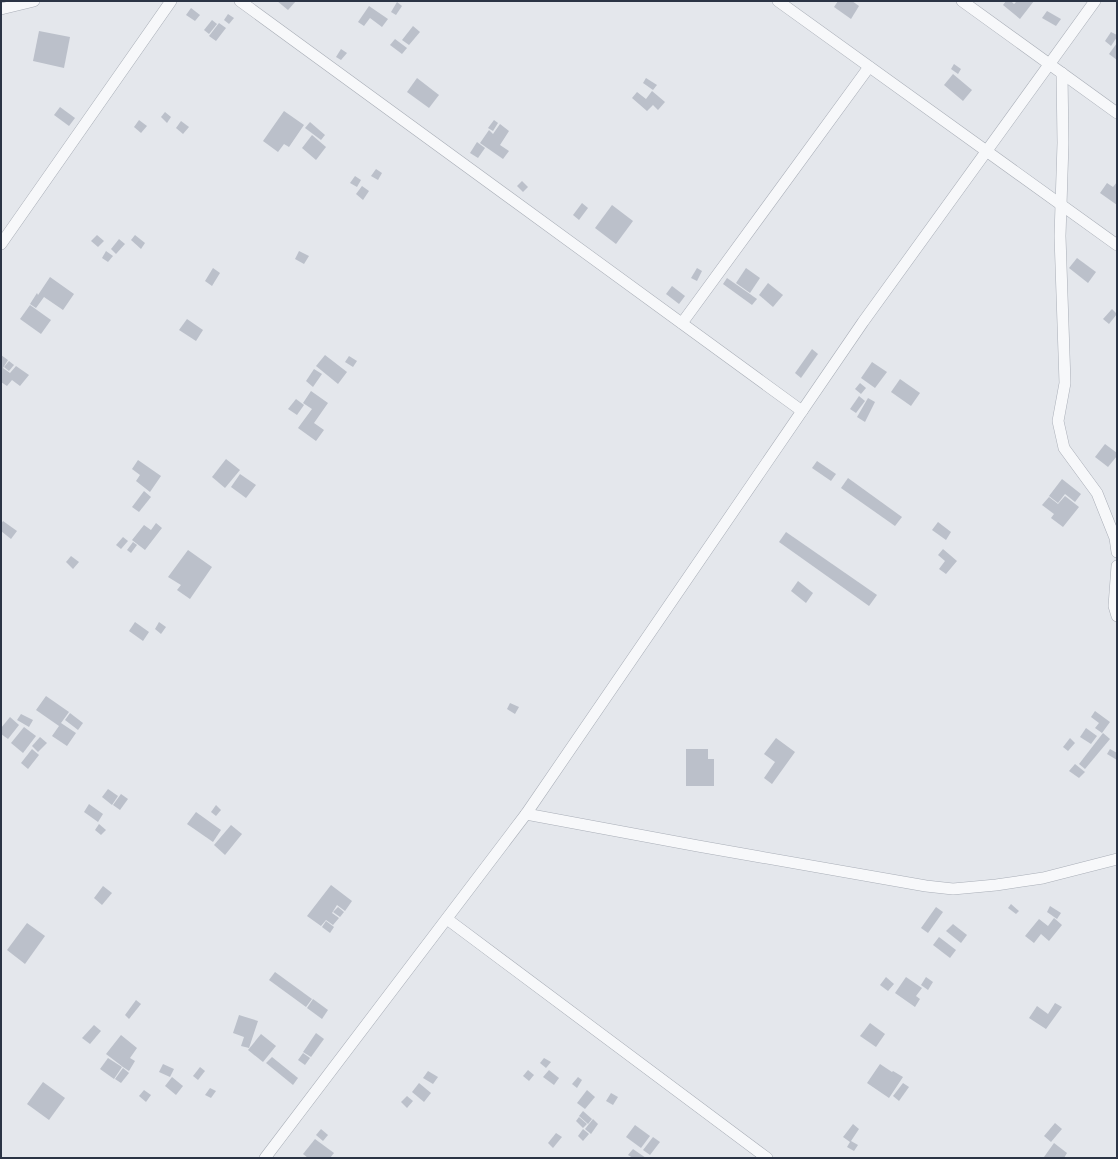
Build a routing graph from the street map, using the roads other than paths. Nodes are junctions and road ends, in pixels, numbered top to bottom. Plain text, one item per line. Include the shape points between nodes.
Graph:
1 (34, 1) edge
2 (171, 1) edge
3 (240, 1) edge
4 (778, 1) edge
5 (962, 1) edge
6 (1095, 1) edge
7 (1, 9) edge
8 (1049, 64) junction
9 (869, 67) junction
10 (1062, 73) junction
11 (1117, 113) edge
12 (986, 151) junction
13 (1060, 205) junction
14 (1, 244) edge
15 (1117, 245) edge
16 (682, 324) junction
17 (802, 411) junction
18 (1117, 552) edge
19 (1117, 566) edge
20 (1117, 616) edge
21 (526, 814) junction
22 (1117, 859) edge
23 (447, 919) junction
24 (265, 1158) edge
25 (767, 1158) edge

1 - 7 street
2 - 14 street
3 - 16 street
4 - 9 street
5 - 8 street
6 - 8 street
8 - 10 street
8 - 12 street
9 - 12 street
9 - 16 street
10 - 11 street
10 - 13 street via 1063,143
12 - 13 street
12 - 17 street
13 - 15 street
13 - 18 street via 1065,383 1058,421 1064,448 1097,493 1115,538
16 - 17 street
17 - 21 street
19 - 20 street via 1114,606
21 - 22 street via 714,849 954,889 1043,878
21 - 23 street
23 - 24 street
23 - 25 street

